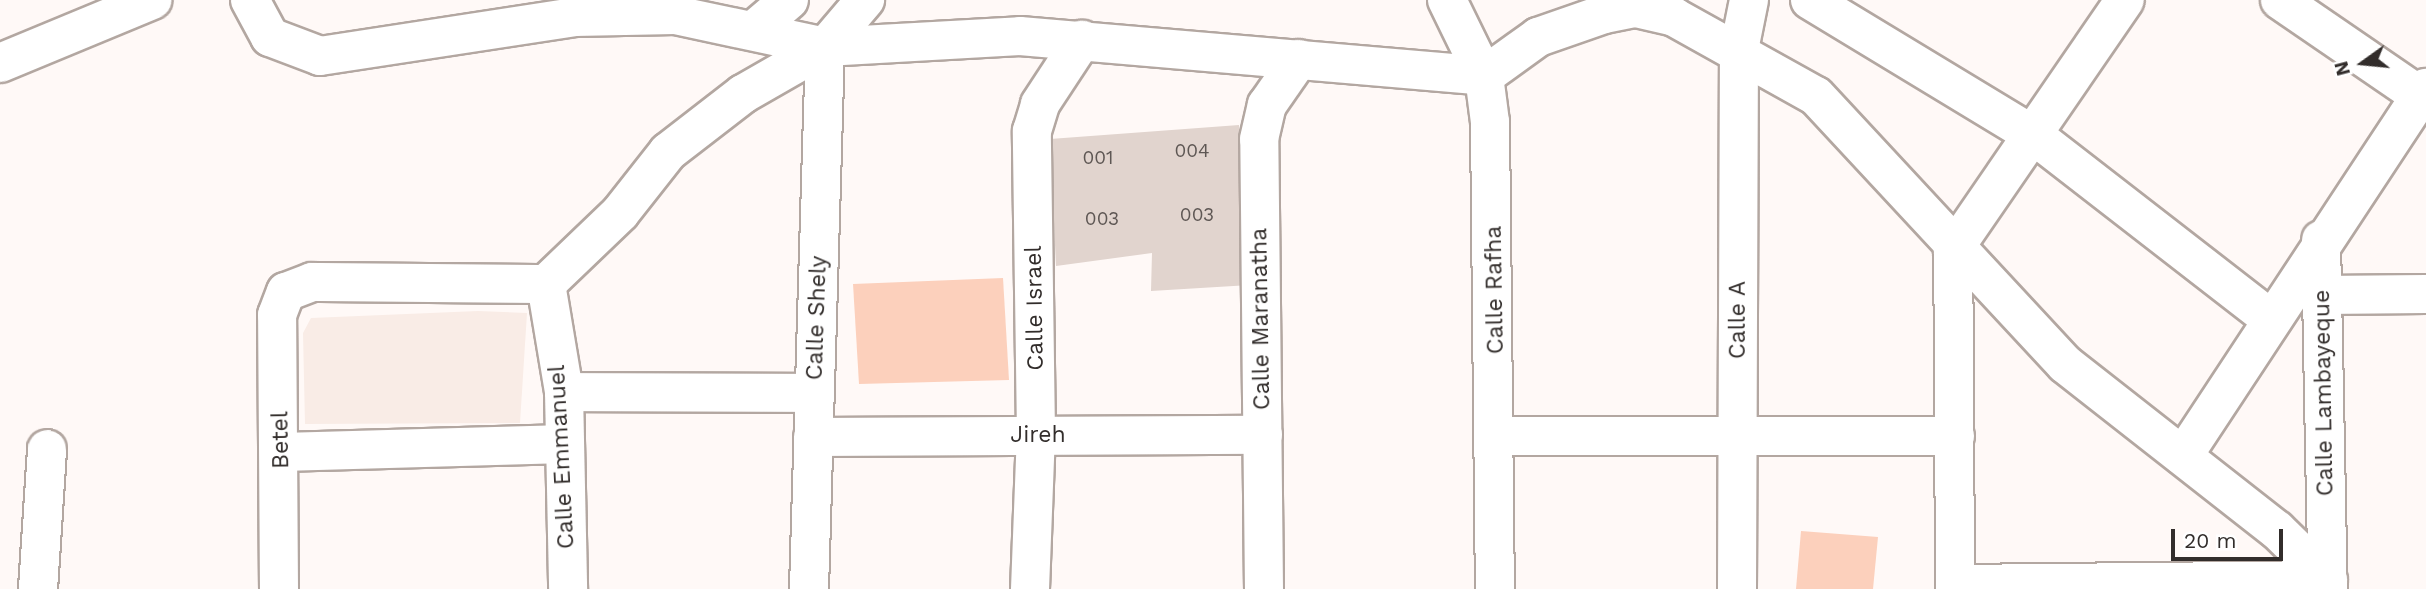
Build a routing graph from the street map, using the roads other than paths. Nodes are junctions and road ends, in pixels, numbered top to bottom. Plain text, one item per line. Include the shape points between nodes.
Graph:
1 (152, 0) edge
2 (250, 0) edge
3 (789, 0) edge
4 (866, 0) edge
5 (1447, 0) edge
6 (1749, 0) edge
7 (1810, 0) edge
8 (2125, 0) edge
9 (2280, 0) edge
10 (754, 30) junction
11 (1082, 40) junction
12 (825, 47) junction
13 (1739, 50) junction
14 (1299, 59) junction
15 (0, 63) edge
16 (1484, 76) junction
17 (2423, 92) edge
18 (2036, 137) junction
19 (2321, 240) junction
20 (1953, 250) junction
21 (546, 284) junction
22 (2426, 294) edge
23 (2322, 295) junction
24 (2269, 318) junction
25 (564, 392) junction
26 (815, 393) junction
27 (1737, 432) junction
28 (1037, 434) junction
29 (1263, 435) junction
30 (1497, 436) junction
31 (1955, 436) junction
32 (813, 438) junction
33 (565, 444) junction
34 (47, 449) dead end
35 (282, 452) junction
36 (2183, 456) junction
37 (2328, 584) edge
38 (1955, 587) edge
39 (38, 589) edge
40 (279, 589) edge
41 (568, 589) edge
42 (809, 589) edge
43 (1030, 589) edge
44 (1264, 589) edge
45 (1495, 589) edge
46 (1737, 589) edge

1 - 15 street
2 - 10 street via 270,37 320,56 574,17 675,15
3 - 10 street
4 - 12 street
5 - 16 street, Calle Rafha
6 - 13 street, Calle A
7 - 18 street
8 - 18 street
9 - 17 street
10 - 12 street
11 - 12 street via 1020,36
11 - 14 street
11 - 28 street, Calle Israel via 1040,104 1032,131
12 - 21 street via 743,94 668,152 621,213
12 - 26 street, Calle Shely
13 - 16 street via 1674,17 1636,8 1538,37
13 - 20 street via 1816,96
13 - 27 street, Calle A
14 - 16 street
14 - 29 street, Calle Maranatha via 1267,105 1259,139
16 - 30 street, Calle Rafha via 1492,163
17 - 19 street
18 - 20 street
18 - 24 street
19 - 23 street, Calle Lambayeque
19 - 24 street
20 - 31 street
20 - 36 street via 2065,364
21 - 25 street, Calle Emmanuel
21 - 35 street, Betel via 312,282 286,292 277,315
22 - 23 street
23 - 37 street, Calle Lambayeque
24 - 36 street
25 - 26 street
25 - 33 street, Calle Emmanuel
26 - 32 street, Calle Shely
27 - 30 street
27 - 31 street
27 - 46 street, Calle A
28 - 29 street, Jireh
28 - 32 street, Jireh
28 - 43 street, Calle Israel
29 - 44 street, Calle Maranatha
30 - 45 street, Calle Rafha
31 - 38 street
32 - 42 street, Calle Shely
33 - 35 street
33 - 41 street, Calle Emmanuel
34 - 39 street
35 - 40 street, Betel
36 - 37 street
37 - 38 street

